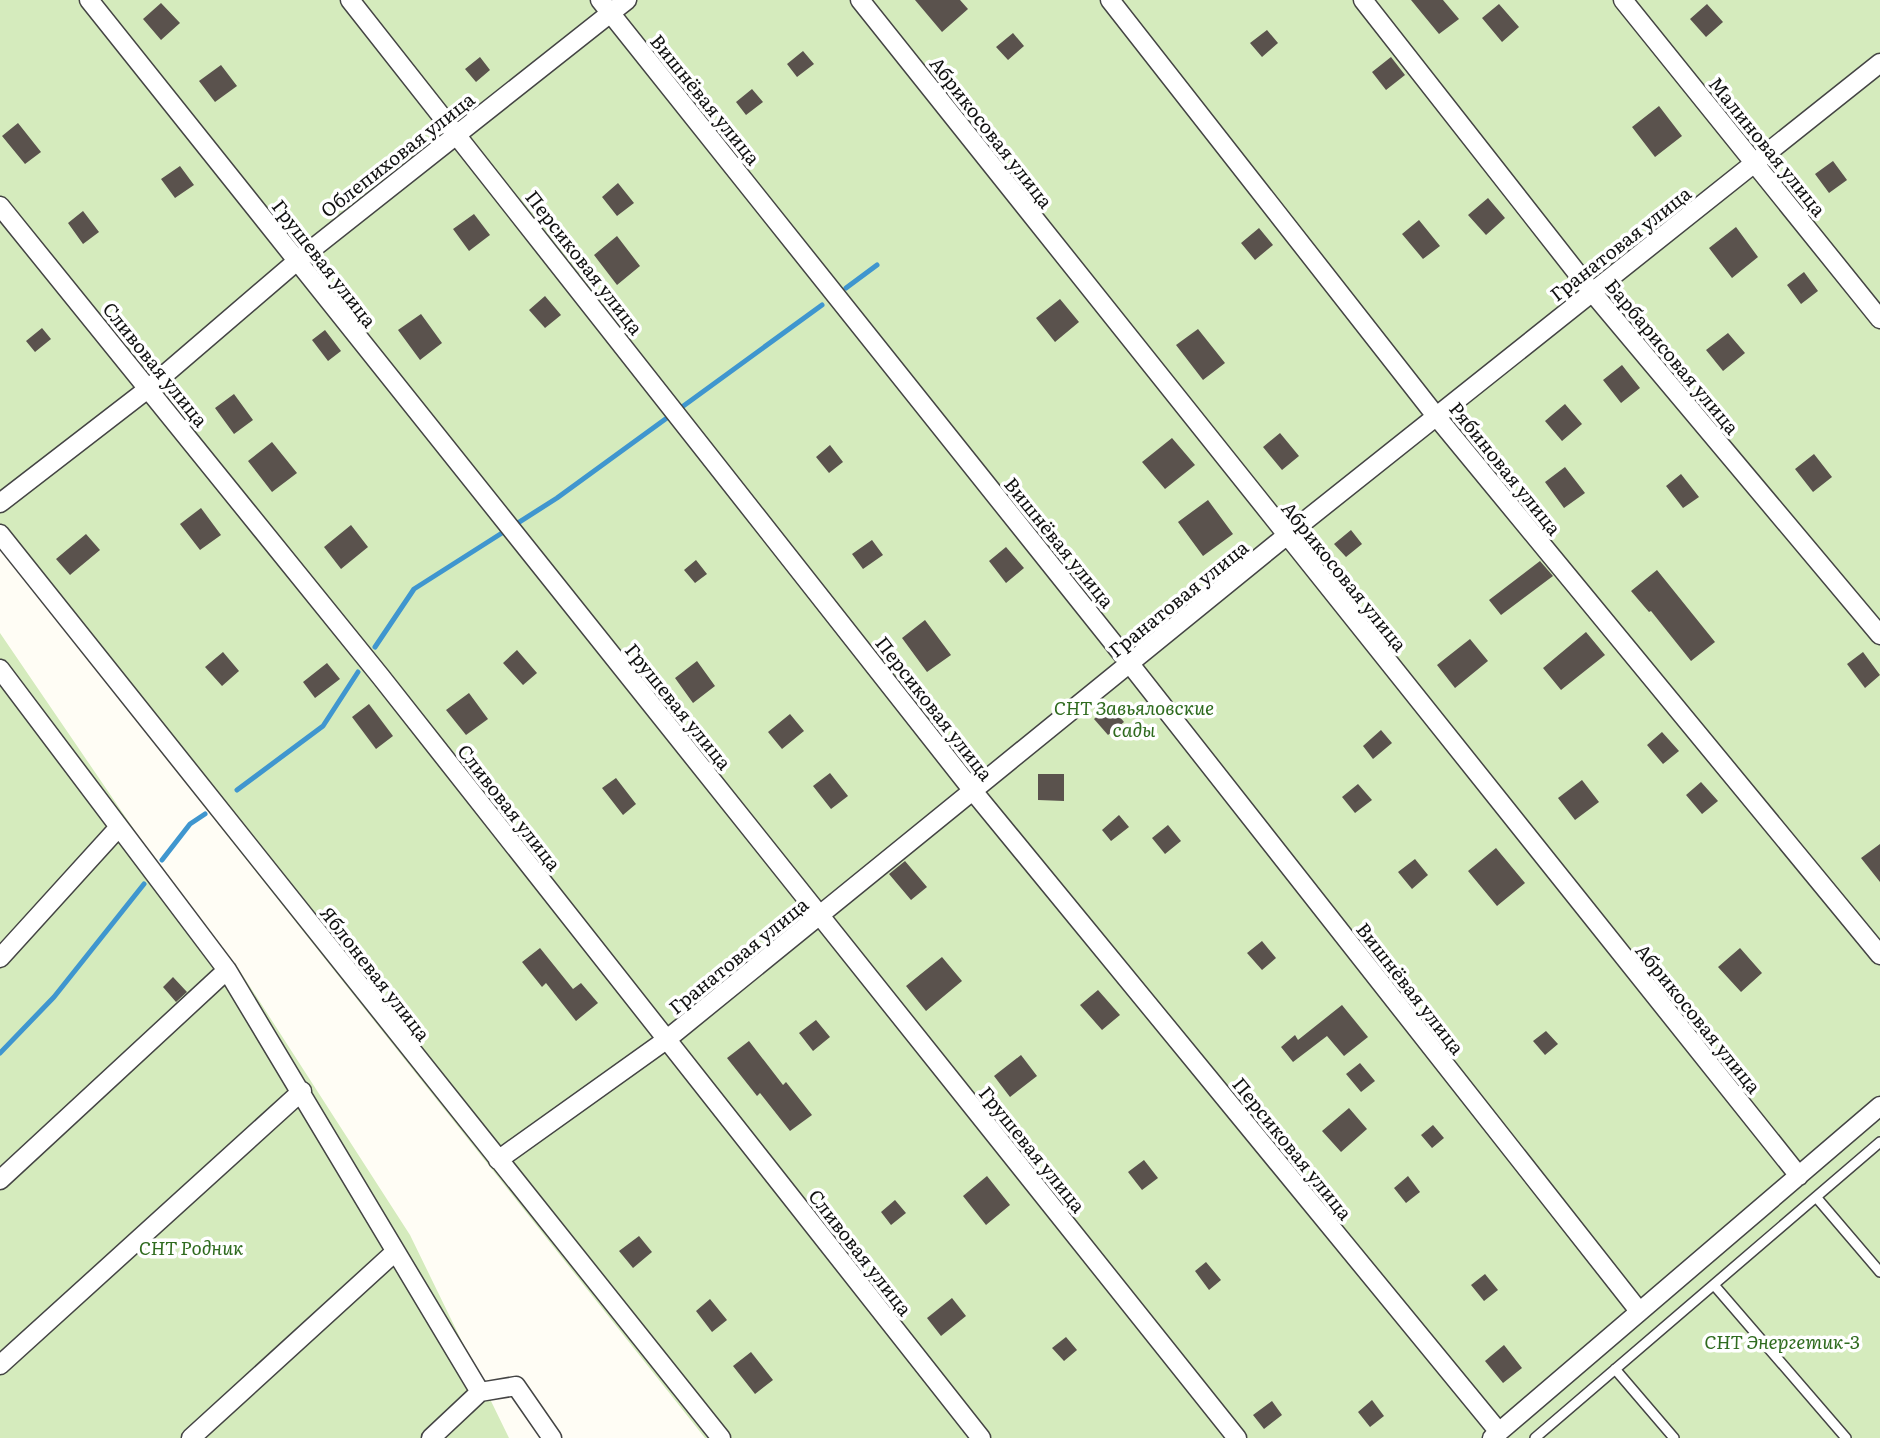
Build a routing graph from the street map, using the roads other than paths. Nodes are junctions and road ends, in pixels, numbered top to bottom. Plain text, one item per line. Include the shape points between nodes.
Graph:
1 (89, 0) edge
2 (350, 0) edge
3 (626, 0) edge
4 (860, 0) edge
5 (1110, 0) edge
6 (1363, 0) edge
7 (1623, 0) edge
8 (605, 6) edge
9 (1880, 62) edge
10 (456, 134) junction
11 (1755, 163) junction
12 (0, 206) edge
13 (297, 261) junction
14 (1592, 292) junction
15 (1880, 319) edge
16 (149, 388) junction
17 (1436, 416) junction
18 (0, 503) edge
19 (0, 534) edge
20 (1286, 536) junction
21 (1880, 635) edge
22 (1130, 664) junction
23 (2, 677) edge
24 (973, 791) junction
25 (119, 827) junction
26 (820, 916) junction
27 (1880, 955) edge
28 (0, 958) edge
29 (228, 970) junction
30 (666, 1040) junction
31 (302, 1091) junction
32 (1880, 1106) edge
33 (1880, 1142) edge
34 (498, 1160) junction
35 (1799, 1176) junction
36 (0, 1180) edge
37 (1816, 1197) junction
38 (395, 1252) junction
39 (1880, 1272) edge
40 (1714, 1285) junction
41 (1639, 1311) junction
42 (0, 1365) edge
43 (1615, 1369) junction
44 (480, 1392) junction
45 (1496, 1435) edge
46 (191, 1438) edge
47 (431, 1438) edge
48 (552, 1438) edge
49 (721, 1438) edge
50 (981, 1438) edge
51 (1237, 1438) edge
52 (1535, 1438) edge
53 (1674, 1438) edge
54 (1846, 1438) edge

1 - 13 street, Грушевая улица
2 - 10 street, Персиковая улица
3 - 8 street, Облепиховая улица
4 - 20 street, Абрикосовая улица
5 - 17 street, Рябиновая улица
6 - 14 street, Барбарисовая улица
7 - 11 street, Малиновая улица
8 - 10 street, Облепиховая улица
8 - 22 street, Вишнёвая улица
9 - 11 street, Гранатовая улица
10 - 13 street, Облепиховая улица
10 - 24 street, Персиковая улица
11 - 14 street, Гранатовая улица
11 - 15 street, Малиновая улица
12 - 16 street, Сливовая улица
13 - 16 street, Облепиховая улица
13 - 26 street, Грушевая улица
14 - 17 street, Гранатовая улица
14 - 21 street, Барбарисовая улица
16 - 18 street, Облепиховая улица
16 - 30 street, Сливовая улица
17 - 20 street, Гранатовая улица
17 - 27 street, Рябиновая улица
19 - 34 street, Яблоневая улица
20 - 22 street, Гранатовая улица
20 - 35 street, Абрикосовая улица
22 - 24 street, Гранатовая улица
22 - 41 street, Вишнёвая улица
23 - 25 street
24 - 26 street, Гранатовая улица
24 - 45 street, Персиковая улица
25 - 28 street
25 - 29 street
26 - 30 street, Гранатовая улица
26 - 51 street, Грушевая улица
29 - 31 street
29 - 36 street
30 - 34 street, Гранатовая улица
30 - 50 street, Сливовая улица
31 - 38 street
31 - 42 street
32 - 35 street
33 - 37 lane
34 - 49 street, Яблоневая улица
35 - 41 street
37 - 39 lane
37 - 40 lane
38 - 44 street
38 - 46 street
40 - 43 lane
40 - 54 lane
41 - 45 street
43 - 52 lane
43 - 53 lane
44 - 47 street
44 - 48 street via 516,1386

